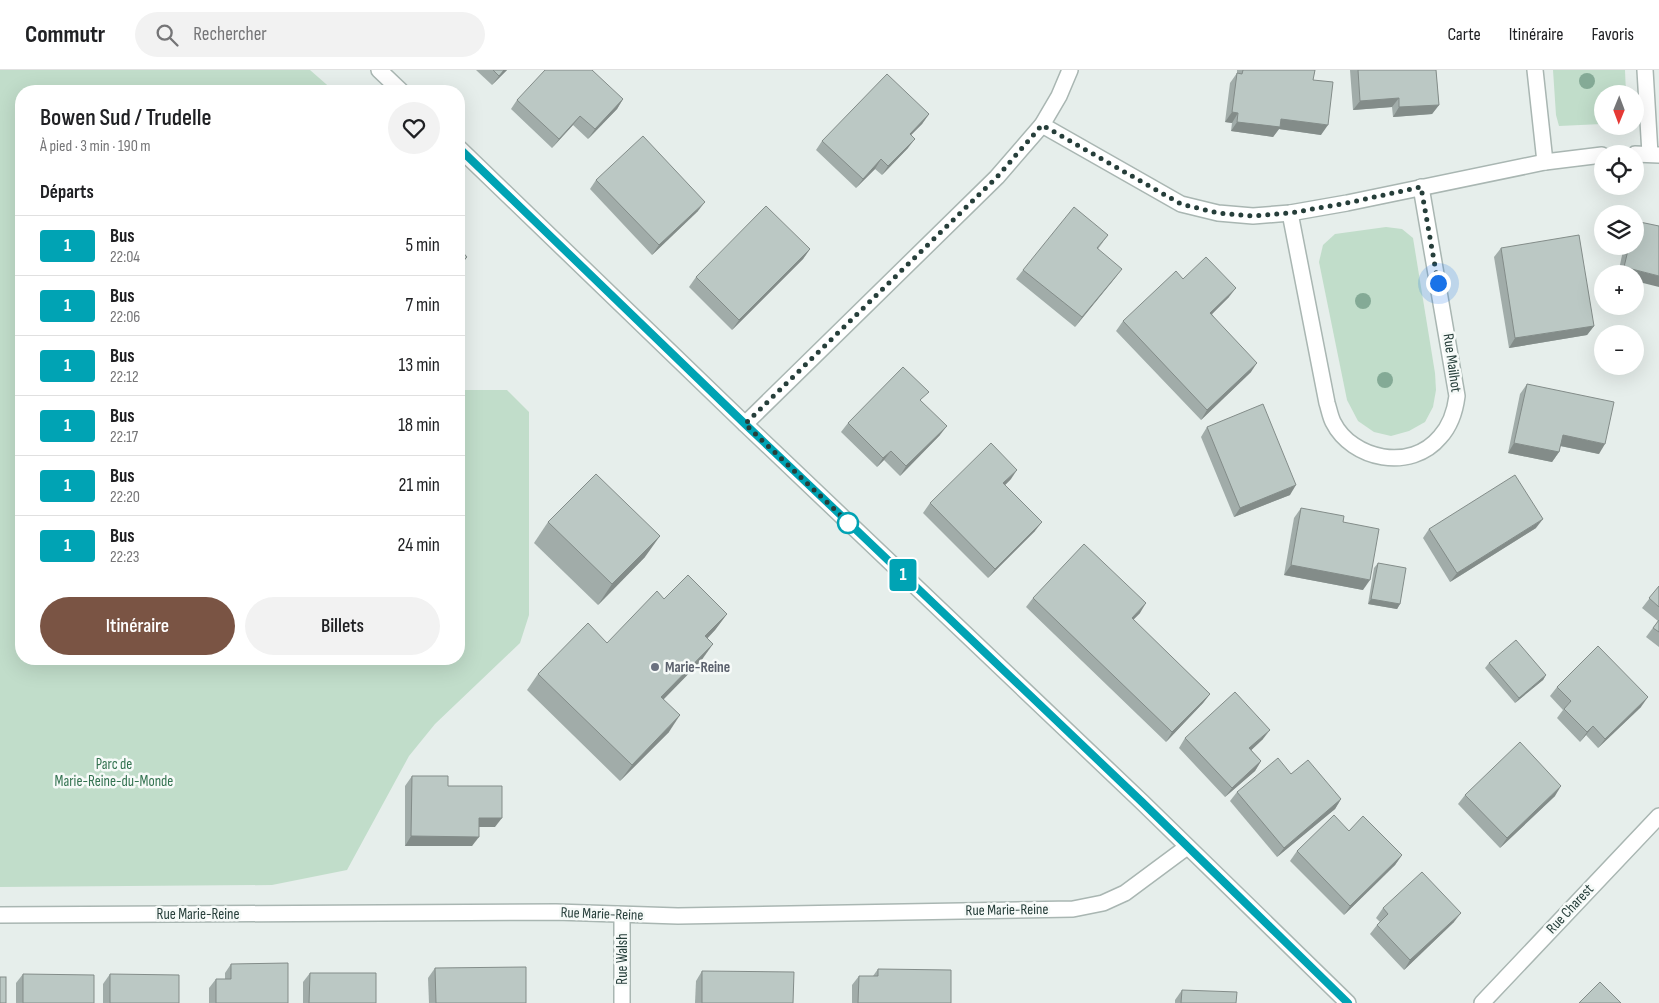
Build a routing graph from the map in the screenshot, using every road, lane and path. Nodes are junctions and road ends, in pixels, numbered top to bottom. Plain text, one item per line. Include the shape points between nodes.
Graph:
1 (379, 70) edge
2 (1070, 70) edge
3 (1535, 70) edge
4 (1645, 70) edge
5 (395, 85) edge
6 (1042, 125) junction
7 (465, 154) edge
8 (1655, 155) edge
9 (1594, 156) edge
10 (1544, 162) junction
11 (1421, 187) junction
12 (1290, 213) junction
13 (745, 424) junction
14 (1659, 816) edge
15 (1187, 847) junction
16 (0, 915) edge
17 (622, 915) junction
18 (622, 1003) edge
19 (1348, 1003) edge
20 (1482, 1003) edge

1 - 5 street
2 - 6 street
3 - 10 street
4 - 8 street
6 - 12 street via 1181,204 1218,213 1253,216
6 - 13 street via 997,177
7 - 13 street
9 - 10 street
10 - 11 street
11 - 12 street
11 - 12 street, Rue Mailhot via 1458,396 1455,411 1439,439 1412,456 1375,456 1358,449 1343,437 1332,421
13 - 15 street
14 - 20 street, Rue Charest
15 - 17 street, Rue Marie-Reine via 1125,893 1103,903 1073,909
15 - 19 street
16 - 17 street, Rue Marie-Reine via 546,912
17 - 18 street, Rue Walsh

